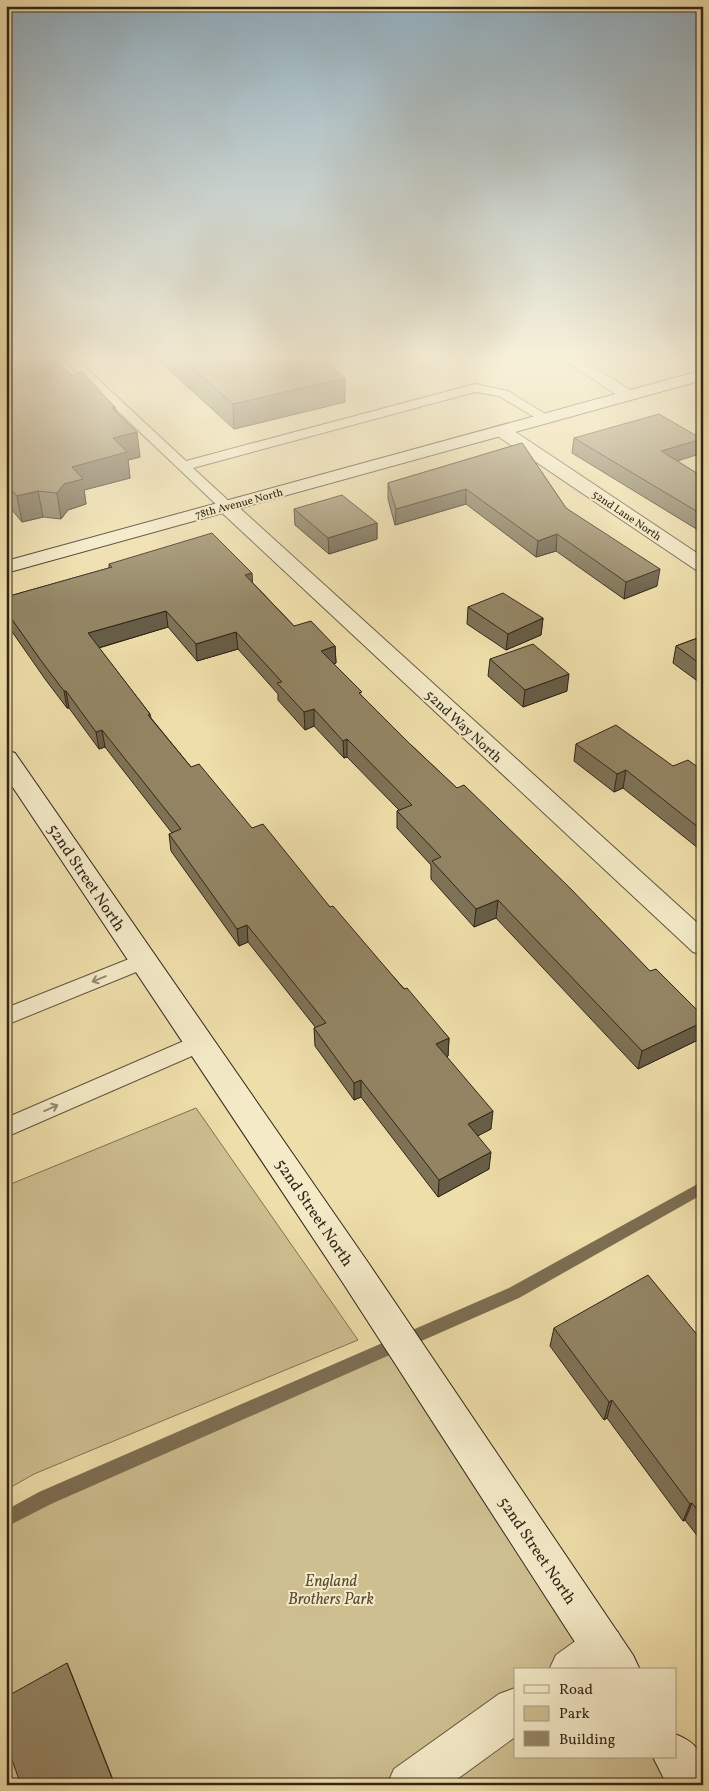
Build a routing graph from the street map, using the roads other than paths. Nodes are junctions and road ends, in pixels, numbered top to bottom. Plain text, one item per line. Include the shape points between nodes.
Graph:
1 (154, 439) edge
2 (286, 439) edge
3 (474, 439) edge
4 (513, 439) edge
5 (183, 466) junction
6 (226, 506) junction
7 (703, 566) edge
8 (6, 567) edge
9 (6, 758) edge
10 (703, 945) edge
11 (144, 961) junction
12 (6, 1017) edge
13 (200, 1043) junction
14 (6, 1128) edge
15 (597, 1662) edge
16 (514, 1711) edge
17 (676, 1758) edge
18 (410, 1785) edge
19 (694, 1785) edge

1 - 5 lane
2 - 5 lane
3 - 6 street, 78th Avenue North
4 - 7 street, 52nd Lane North
5 - 6 lane
6 - 8 street, 78th Avenue North
6 - 10 street, 52nd Way North
9 - 11 street, 52nd Street North
11 -> 12 lane
11 - 13 street, 52nd Street North
14 -> 13 lane
13 - 15 street, 52nd Street North via 446,1412
16 - 18 street
17 - 19 street

